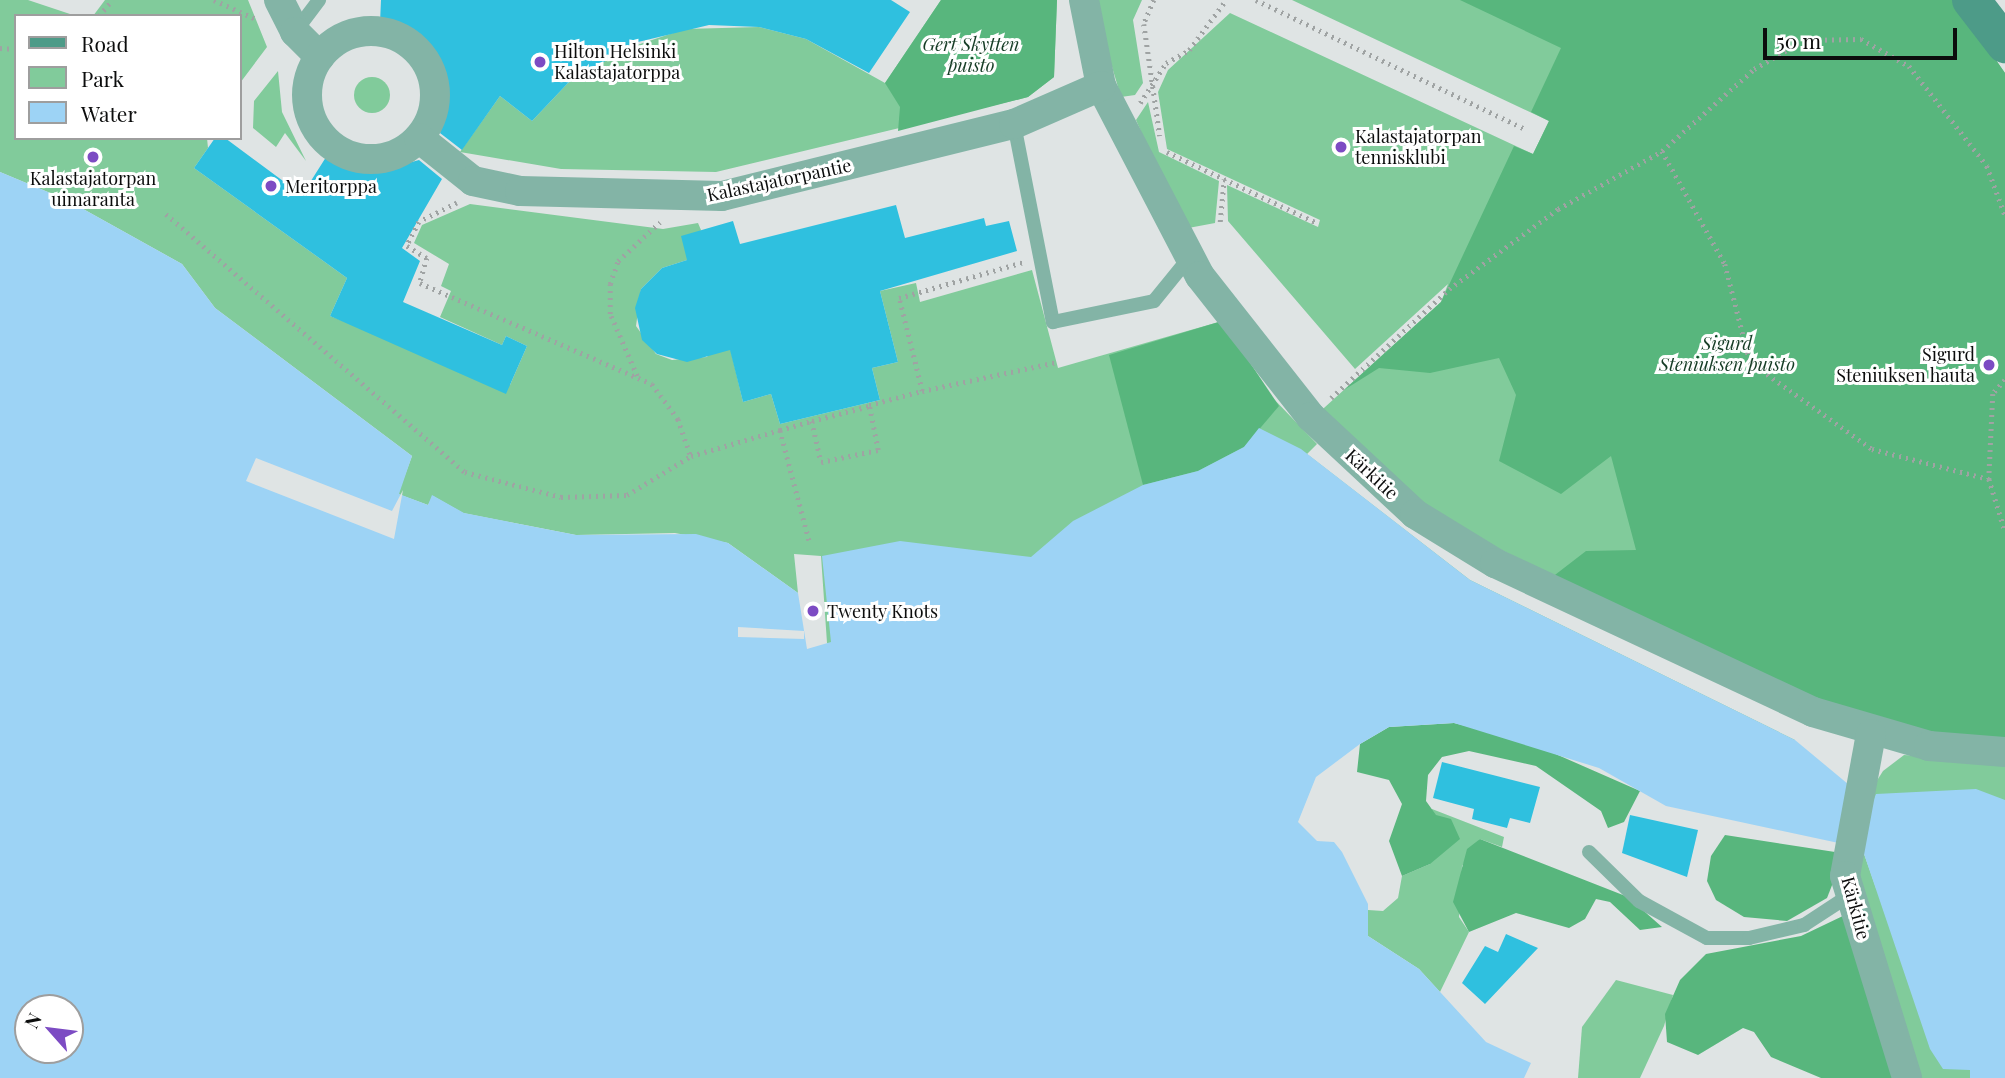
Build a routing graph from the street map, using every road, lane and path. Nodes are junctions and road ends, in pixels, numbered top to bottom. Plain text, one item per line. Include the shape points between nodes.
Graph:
1 (112, 0) edge
2 (214, 0) edge
3 (318, 0) edge
4 (1084, 0) edge
5 (1154, 0) edge
6 (1226, 0) edge
7 (1256, 0) edge
8 (1971, 0) edge
9 (270, 11) edge
10 (101, 14) edge
11 (295, 32) junction
12 (2005, 44) edge
13 (320, 57) junction
14 (1101, 86) junction
15 (1151, 87) junction
16 (1013, 124) junction
17 (1121, 129) junction
18 (1525, 129) dead end
19 (419, 138) junction
20 (1662, 151) junction
21 (1224, 179) junction
22 (470, 197) dead end
23 (166, 214) dead end
24 (2005, 215) edge
25 (662, 221) dead end
26 (1220, 222) dead end
27 (1315, 222) dead end
28 (1189, 258) junction
29 (1030, 261) dead end
30 (1057, 362) dead end
31 (637, 377) junction
32 (2005, 380) edge
33 (922, 391) junction
34 (869, 405) junction
35 (1311, 417) junction
36 (812, 421) junction
37 (780, 430) junction
38 (691, 456) junction
39 (1989, 479) junction
40 (2005, 531) edge
41 (809, 540) dead end
42 (1871, 734) junction
43 (2005, 752) edge
44 (1589, 852) dead end
45 (1850, 895) junction
46 (1907, 1078) edge

1 - 10 path
2 - 9 path
3 - 11 lane
4 - 14 street, Kärkitie
5 - 15 path via 1144,24
6 - 15 path via 1213,23 1189,50 1166,63
7 - 18 path
8 - 12 main road
9 - 11 street
11 - 13 street
13 - 19 street via 307,93 313,120 328,143 376,159
13 - 19 street via 364,31 398,37 415,48 435,92
14 - 16 street, Kalastajatorpantie
14 - 17 street, Kärkitie
15 - 17 path
15 - 21 path via 1163,150
16 - 19 street, Kalastajatorpantie via 722,196 668,199 520,191 473,181
16 - 28 lane via 1053,322 1154,301
17 - 28 street, Kärkitie
20 - 24 path via 1754,69 1804,40 1861,39 1909,66 1947,107 1987,166
20 - 35 path via 1558,209 1449,289
20 - 39 path via 1725,264 1750,362 1872,449
21 - 26 path
21 - 27 path
22 - 31 path via 419,222 407,246 427,258 420,283
23 - 38 path via 465,472 561,497 627,495
25 - 31 path via 618,261 610,284 610,314
28 - 35 street, Kärkitie
29 - 33 path via 899,298
30 - 33 path
31 - 38 path via 664,395
32 - 39 path via 1993,394
33 - 34 path
34 - 36 path
34 - 36 path via 878,450 821,462
35 - 42 street, Kärkitie via 1415,514 1595,611
36 - 37 path
37 - 38 path
37 - 41 path
39 - 40 path
42 - 43 street, Kärkitie
42 - 45 street, Kärkitie via 1853,824
44 - 45 lane via 1639,901 1707,938 1749,938 1804,925
45 - 46 street, Kärkitie

